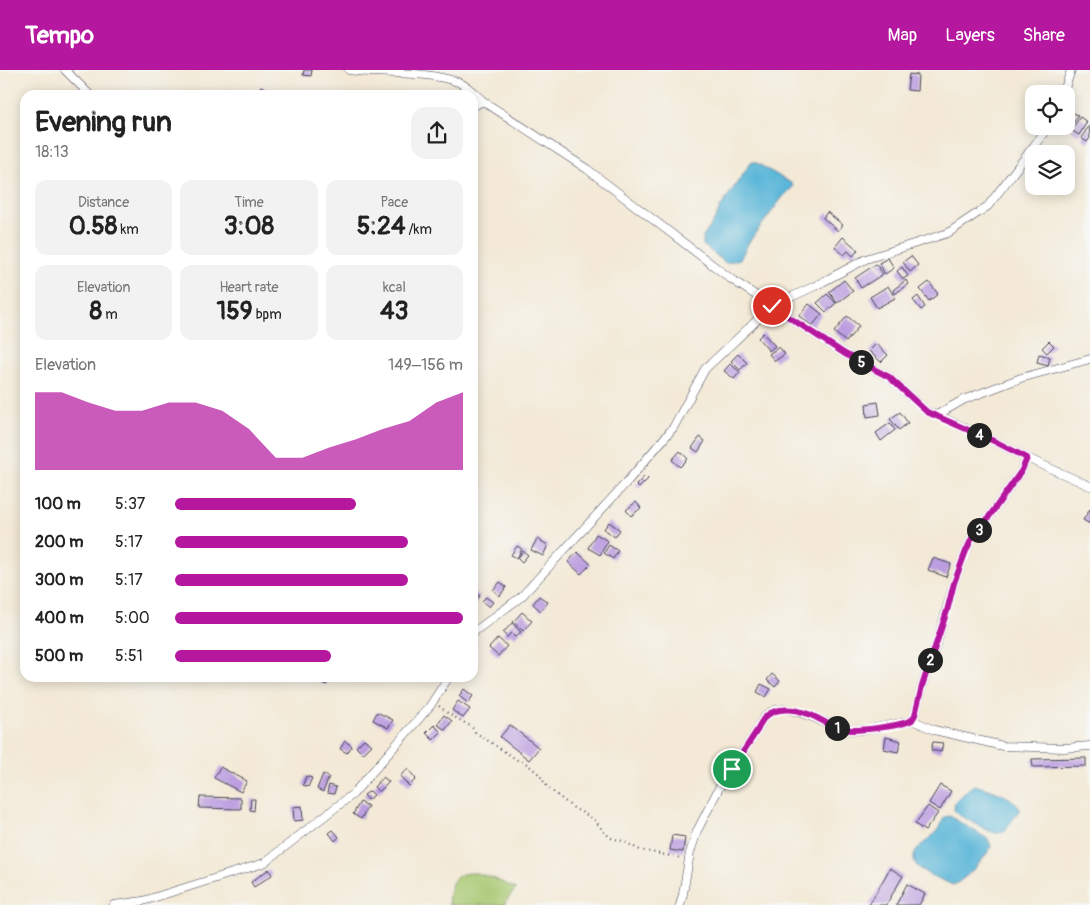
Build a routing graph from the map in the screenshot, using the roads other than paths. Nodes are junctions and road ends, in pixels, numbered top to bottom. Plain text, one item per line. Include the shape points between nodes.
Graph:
1 (64, 70) edge
2 (349, 70) edge
3 (1071, 70) edge
4 (1066, 85) edge
5 (85, 90) edge
6 (471, 90) edge
7 (478, 96) edge
8 (483, 101) junction
9 (478, 104) edge
10 (1042, 135) edge
11 (772, 306) junction
12 (1090, 358) edge
13 (937, 415) junction
14 (1027, 458) junction
15 (1090, 486) edge
16 (478, 629) edge
17 (446, 682) edge
18 (912, 720) junction
19 (1090, 746) edge
20 (143, 903) edge
21 (114, 905) edge
22 (680, 905) edge

1 - 5 street
2 - 6 street via 415,72 458,82
3 - 4 street
7 - 8 street
8 - 9 street
8 - 11 street via 587,170 731,279
10 - 11 street via 988,206 948,233 866,259
11 - 13 street via 845,354 889,377 927,412
11 - 16 street via 704,369 673,428 626,483 521,597
12 - 13 street via 1021,378 963,400
13 - 14 street
14 - 15 street
14 - 18 street via 966,551
17 - 20 street via 433,702 353,794 264,863
18 - 19 street via 934,730 1002,746
18 - 22 street via 852,731 836,728 800,711 776,710 769,713 719,788 697,831
20 - 21 street

